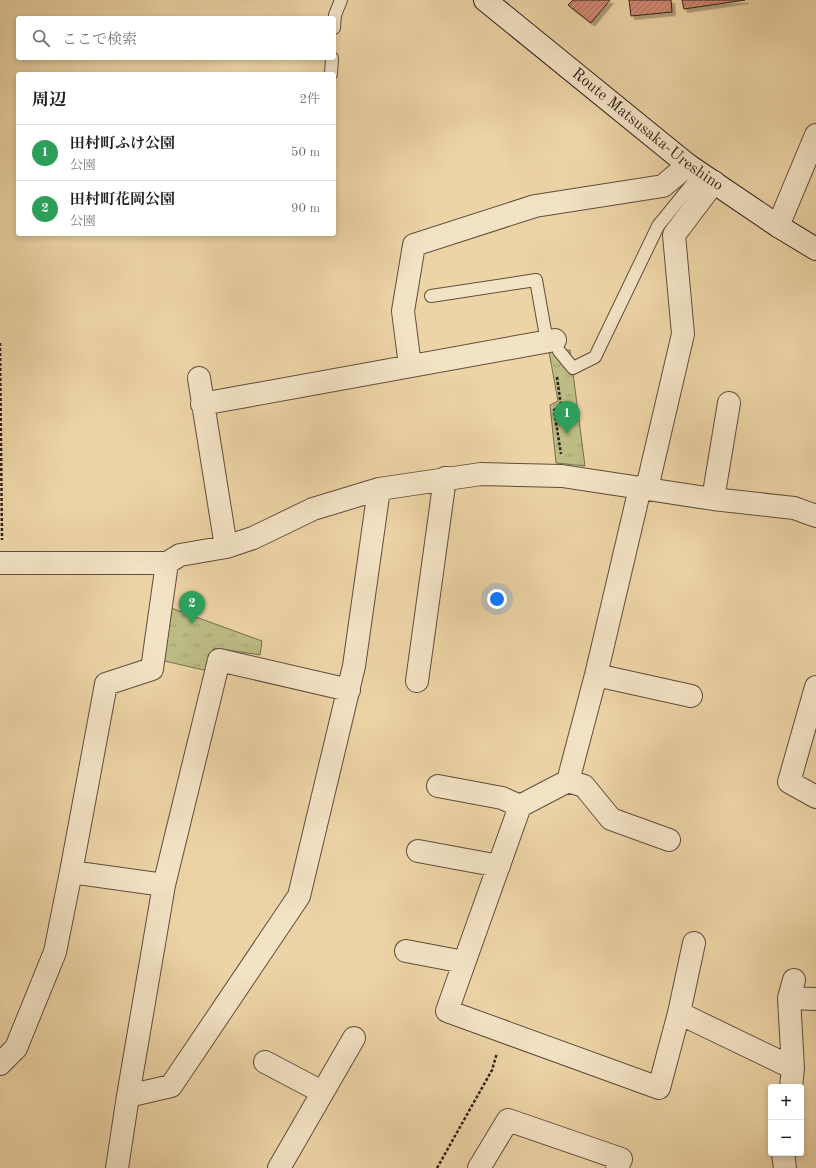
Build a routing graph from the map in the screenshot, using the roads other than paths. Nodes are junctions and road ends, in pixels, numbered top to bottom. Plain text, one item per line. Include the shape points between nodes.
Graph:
1 (341, 0) edge
2 (485, 0) edge
3 (335, 16) edge
4 (332, 60) edge
5 (331, 72) edge
6 (816, 135) edge
7 (701, 173) junction
8 (778, 226) junction
9 (816, 249) edge
10 (431, 296) dead end
11 (554, 344) junction
12 (410, 366) junction
13 (199, 378) dead end
14 (729, 403) dead end
15 (202, 404) junction
16 (446, 478) junction
17 (644, 488) junction
18 (379, 490) junction
19 (713, 498) junction
20 (816, 516) edge
21 (226, 547) junction
22 (1, 555) edge
23 (167, 563) junction
24 (596, 675) junction
25 (417, 681) dead end
26 (816, 687) edge
27 (349, 690) junction
28 (691, 696) dead end
29 (568, 781) junction
30 (438, 786) dead end
31 (816, 797) edge
32 (520, 806) junction
33 (669, 840) dead end
34 (418, 851) dead end
35 (499, 866) junction
36 (71, 872) junction
37 (164, 886) junction
38 (694, 943) dead end
39 (406, 951) dead end
40 (464, 962) junction
41 (816, 999) edge
42 (679, 1013) junction
43 (354, 1038) dead end
44 (265, 1062) dead end
45 (0, 1064) edge
46 (792, 1078) edge
47 (322, 1092) junction
48 (128, 1096) junction
49 (782, 1156) edge
50 (119, 1167) edge
51 (279, 1168) edge
52 (479, 1168) edge
53 (617, 1168) edge
54 (785, 1168) edge

1 - 3 lane
2 - 7 street, Route Matsusaka-Ureshino
4 - 5 lane
6 - 8 street
7 - 8 street, Route Matsusaka-Ureshino
7 - 11 lane via 658,226 595,357 572,368
7 - 12 street via 664,186 534,206 414,245 403,311
7 - 17 street via 674,235 683,334
8 - 9 street, Route Matsusaka-Ureshino
10 - 11 lane via 536,280
11 - 12 street
12 - 15 street
13 - 15 street
14 - 19 street
15 - 21 street
16 - 17 street via 481,474 562,476
16 - 18 street
16 - 25 street
17 - 19 street
17 - 24 street
18 - 21 street via 313,509 253,538
18 - 27 street
19 - 20 street via 794,508
21 - 23 street via 180,555
22 - 23 street
23 - 36 street via 152,669 106,684
24 - 28 street
24 - 29 street
26 - 31 street via 789,782
27 - 37 street via 219,660
27 - 48 street via 299,896 171,1086
29 - 32 street
29 - 33 street via 584,786 611,819
30 - 32 street via 502,798
32 - 35 street
34 - 35 street
35 - 40 street
36 - 37 street
36 - 45 street via 55,952 16,1048
37 - 48 street
38 - 42 street
39 - 40 street
40 - 42 street via 447,1011 659,1088
41 - 46 street via 792,989
42 - 46 street
43 - 47 street
44 - 47 street
47 - 51 street
48 - 50 street
49 - 54 street
52 - 53 street via 508,1120 621,1159

